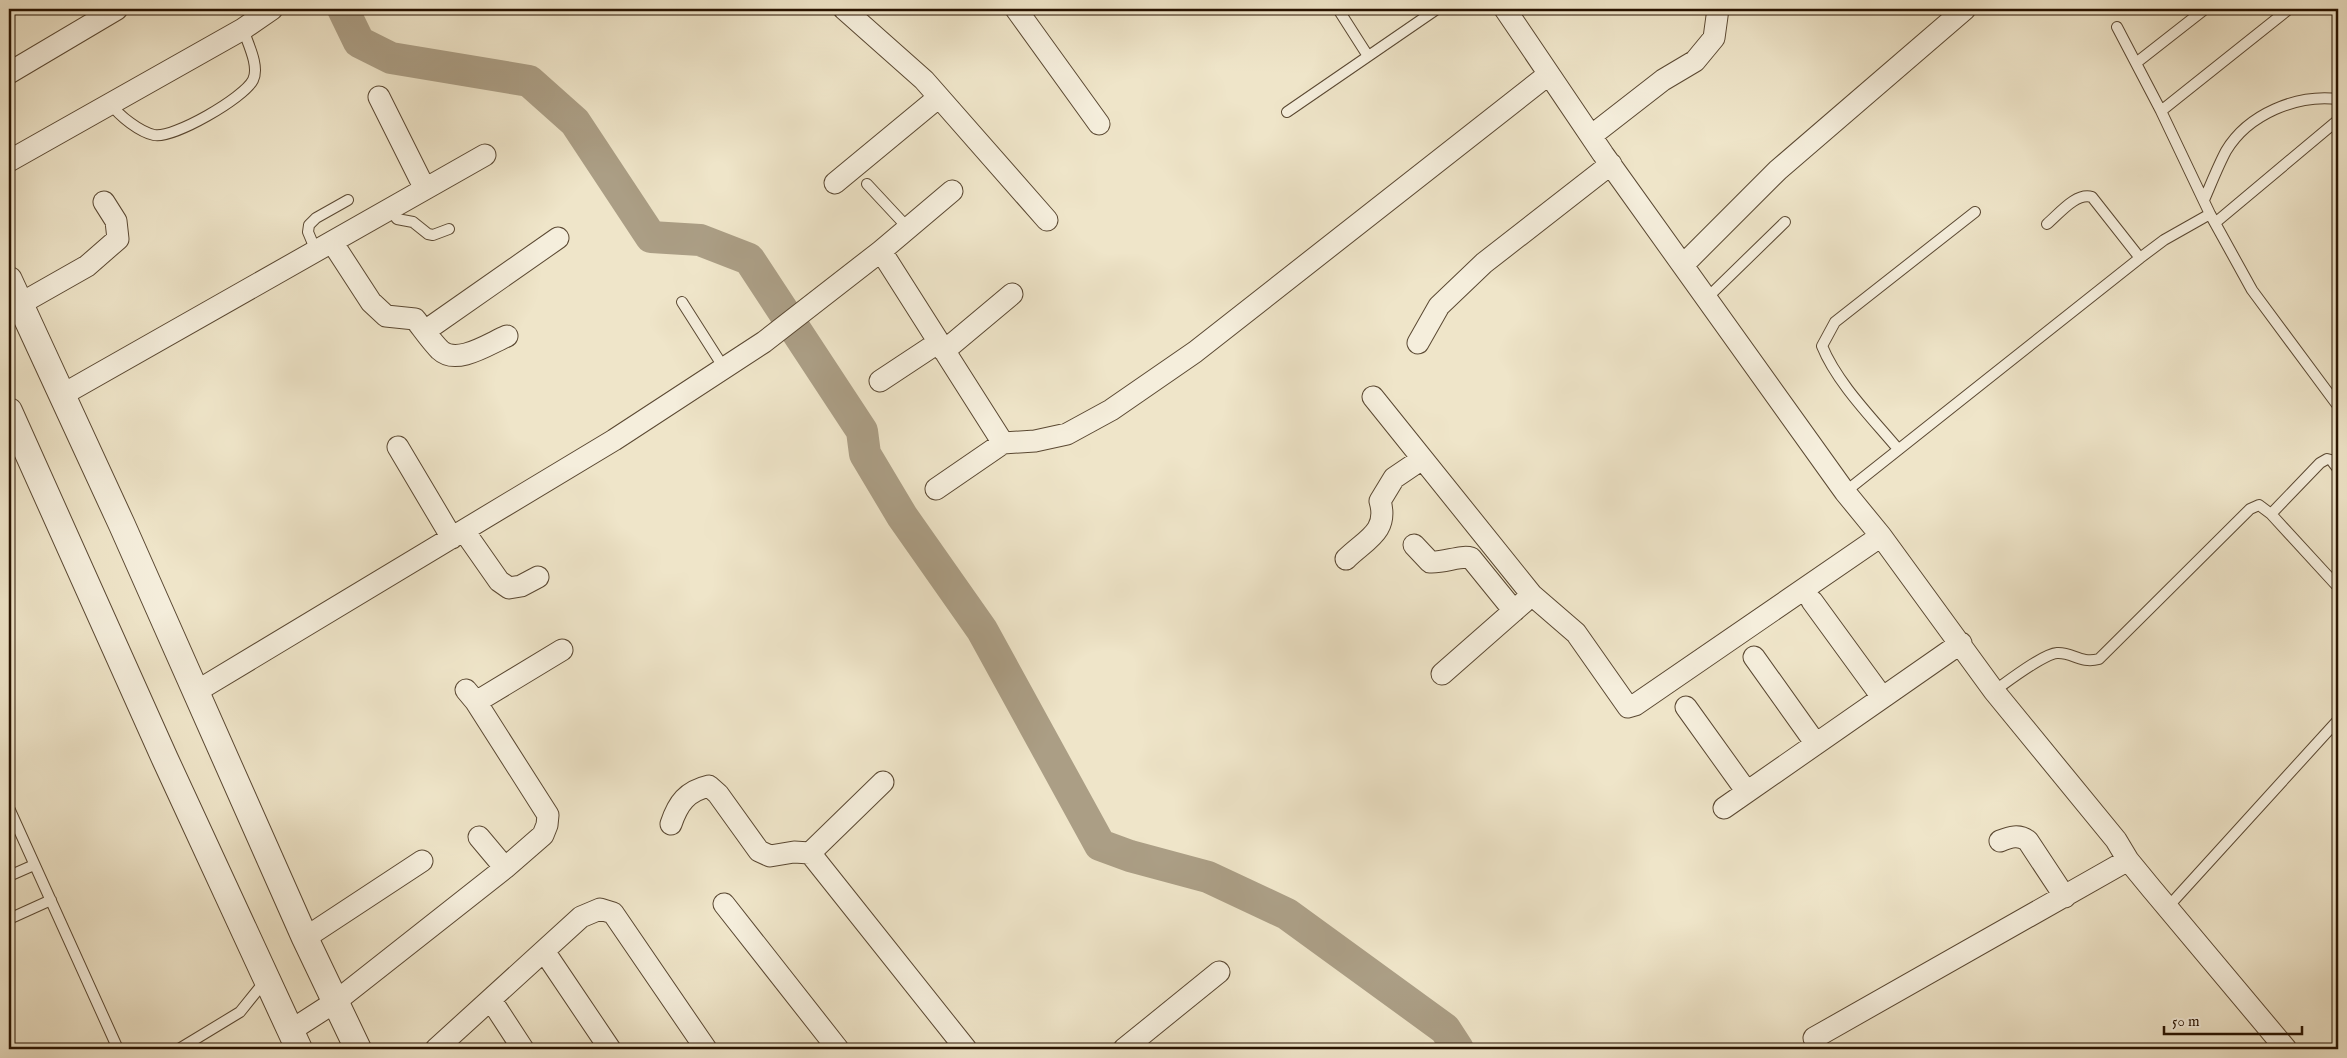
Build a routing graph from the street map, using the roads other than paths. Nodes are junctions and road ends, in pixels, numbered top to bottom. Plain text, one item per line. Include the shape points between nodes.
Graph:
1 (117, 9) edge
2 (272, 9) edge
3 (844, 9) edge
4 (1016, 9) edge
5 (1338, 9) edge
6 (1437, 9) edge
7 (1505, 9) edge
8 (1718, 9) edge
9 (1965, 9) edge
10 (2205, 9) edge
11 (2289, 9) edge
12 (2118, 26) dead end
13 (243, 28) junction
14 (1368, 56) junction
15 (2136, 63) junction
16 (9, 73) edge
17 (1549, 74) junction
18 (379, 97) dead end
19 (939, 97) junction
20 (2338, 98) edge
21 (111, 104) junction
22 (2161, 111) junction
23 (1287, 112) dead end
24 (2338, 120) edge
25 (1099, 124) dead end
26 (1591, 136) junction
27 (485, 155) dead end
28 (9, 161) edge
29 (1611, 164) junction
30 (835, 183) dead end
31 (867, 184) dead end
32 (425, 189) junction
33 (952, 191) dead end
34 (348, 200) dead end
35 (2204, 200) junction
36 (104, 202) dead end
37 (390, 209) junction
38 (1976, 212) dead end
39 (2213, 218) junction
40 (1047, 220) dead end
41 (1785, 222) dead end
42 (2047, 224) dead end
43 (908, 228) junction
44 (450, 229) dead end
45 (558, 238) dead end
46 (324, 246) junction
47 (881, 251) junction
48 (2140, 258) junction
49 (1683, 265) junction
50 (9, 280) edge
51 (1012, 294) dead end
52 (1707, 298) junction
53 (682, 302) dead end
54 (20, 304) junction
55 (425, 331) junction
56 (507, 336) dead end
57 (1418, 343) dead end
58 (941, 346) junction
59 (724, 368) junction
60 (880, 381) dead end
61 (62, 395) junction
62 (1373, 397) dead end
63 (2338, 406) edge
64 (9, 411) edge
65 (1003, 443) junction
66 (398, 447) dead end
67 (1898, 449) junction
68 (1422, 459) junction
69 (2338, 469) edge
70 (936, 489) dead end
71 (1845, 492) junction
72 (2271, 514) junction
73 (458, 534) junction
74 (1881, 536) junction
75 (1414, 545) dead end
76 (1346, 559) dead end
77 (538, 577) dead end
78 (2338, 587) edge
79 (1532, 595) junction
80 (1812, 601) dead end
81 (1514, 611) junction
82 (1961, 643) junction
83 (562, 650) dead end
84 (1754, 657) dead end
85 (1442, 674) dead end
86 (197, 691) junction
87 (1994, 691) junction
88 (1882, 697) junction
89 (1686, 707) dead end
90 (2338, 720) edge
91 (1816, 744) junction
92 (883, 782) dead end
93 (1747, 792) junction
94 (9, 808) edge
95 (1724, 808) dead end
96 (671, 824) dead end
97 (479, 837) dead end
98 (2000, 840) dead end
99 (810, 853) junction
100 (2128, 860) junction
101 (422, 862) dead end
102 (34, 865) junction
103 (505, 868) junction
104 (9, 876) edge
105 (2065, 897) junction
106 (51, 900) junction
107 (724, 904) dead end
108 (2167, 908) junction
109 (9, 919) edge
110 (305, 938) junction
111 (544, 951) junction
112 (1219, 972) dead end
113 (266, 979) junction
114 (491, 1000) junction
115 (336, 1002) junction
116 (1814, 1038) dead end
117 (294, 1040) edge
118 (438, 1048) edge
119 (118, 1049) edge
120 (179, 1049) edge
121 (358, 1049) edge
122 (523, 1049) edge
123 (610, 1049) edge
124 (706, 1049) edge
125 (838, 1049) edge
126 (966, 1049) edge
127 (1124, 1049) edge
128 (2286, 1049) edge

1 - 16 street
2 - 13 street
3 - 19 street
4 - 25 street
5 - 14 lane
6 - 14 lane
7 - 17 street
8 - 26 street via 1714,38 1695,61 1663,80
9 - 49 street via 1778,170
10 - 15 lane
11 - 22 lane
12 - 15 lane
13 - 21 street
13 - 21 lane via 255,67 253,80 240,95 199,119 169,134 154,135 117,112
14 - 23 lane
15 - 22 lane
17 - 26 street
17 - 65 street via 1195,352 1110,410 1067,434
18 - 32 street
19 - 30 street
19 - 40 street
20 - 35 lane via 2301,99 2274,110 2245,128 2227,150
21 - 28 street
22 - 35 lane
24 - 39 lane
26 - 29 street
27 - 32 street
29 - 49 street
29 - 57 street via 1484,263 1439,306
31 - 43 lane
32 - 37 street
33 - 43 street
34 - 46 lane via 308,224 308,232
35 - 39 lane
36 - 54 street via 116,221 118,239 87,266
37 - 44 lane via 397,219 412,222 428,234
37 - 46 street
38 - 67 lane via 1835,322 1822,346 1858,401
39 - 48 lane via 2164,240
39 - 63 lane via 2261,304
41 - 52 lane
42 - 48 lane via 2086,195 2092,198
43 - 47 street
45 - 55 street
46 - 55 street via 386,316 415,319
46 - 61 street
47 - 58 street
47 - 59 street via 764,342
48 - 67 lane
49 - 52 street
50 - 54 street
51 - 58 street
52 - 71 street
53 - 59 lane
54 - 61 street
55 - 56 street via 442,351 452,356 467,354
58 - 60 street
58 - 65 street
59 - 73 street via 614,440
61 - 86 street
62 - 68 street
64 - 113 street
65 - 70 street
66 - 73 street
67 - 71 lane
68 - 76 street via 1394,478 1380,501 1384,515 1379,527 1373,537
68 - 79 street
69 - 72 lane via 2331,460 2320,463
71 - 74 street
72 - 78 lane
72 - 87 lane via 2258,505 2250,509 2099,659 2088,662 2063,653 2048,655
73 - 77 street via 509,588
73 - 86 street
74 - 79 street via 1631,707 1624,705 1576,633
74 - 82 street
75 - 81 street via 1430,562 1471,558
79 - 81 street
80 - 88 street
81 - 85 street
82 - 87 street
82 - 88 street
83 - 103 street via 471,696 548,815 542,835
84 - 91 street
86 - 110 street
87 - 100 street via 2116,840
88 - 91 street
89 - 93 street
90 - 108 lane
91 - 93 street
92 - 99 street
93 - 95 street
94 - 102 lane
96 - 99 street via 684,797 708,786 718,794 759,851 770,856
97 - 103 street
98 - 105 street via 2011,836 2028,841
99 - 126 street
100 - 105 street
100 - 108 street
101 - 110 street
102 - 104 lane
102 - 106 lane
103 - 115 street
105 - 116 street
106 - 109 lane
106 - 119 lane
107 - 125 street
108 - 128 street
110 - 115 street
111 - 114 street
111 - 123 street
111 - 124 street via 581,917 600,909 613,913
112 - 127 street
113 - 117 street
113 - 120 lane via 240,1012
114 - 118 street
114 - 122 street
115 - 117 street
115 - 121 street

